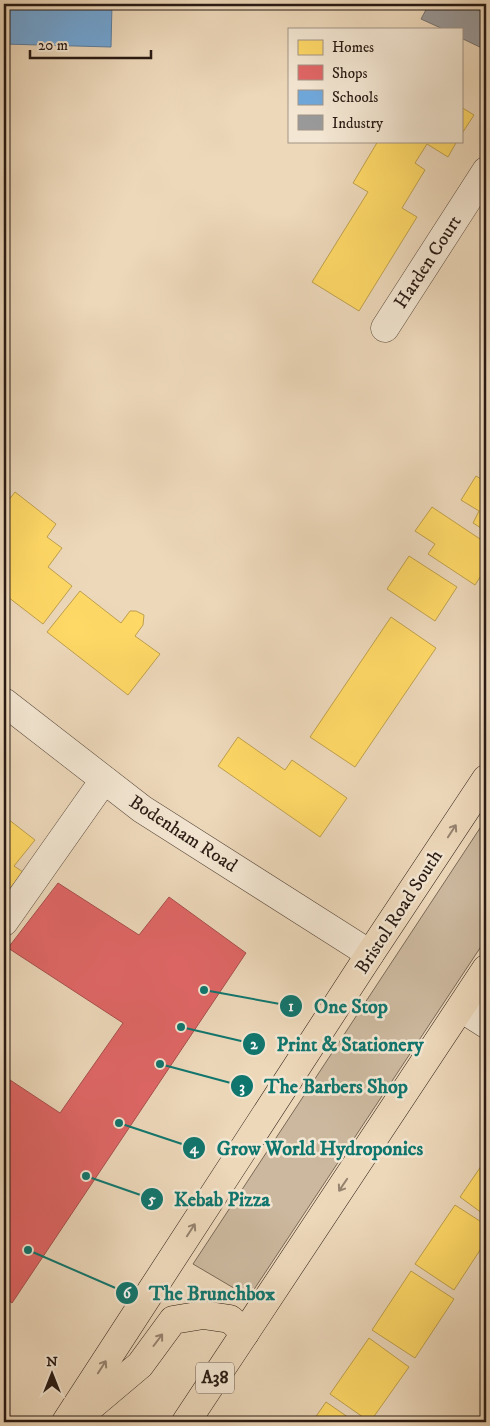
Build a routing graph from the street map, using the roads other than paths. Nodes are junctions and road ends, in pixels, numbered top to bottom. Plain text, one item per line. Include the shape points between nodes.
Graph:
1 (486, 171) edge
2 (385, 328) dead end
3 (4, 702) edge
4 (486, 779) edge
5 (104, 780) junction
6 (4, 922) edge
7 (370, 954) junction
8 (486, 970) edge
9 (461, 1008) junction
10 (486, 1024) edge
11 (245, 1333) junction
12 (186, 1421) edge
13 (66, 1422) edge
14 (72, 1422) edge

1 - 2 street, Harden Court
3 - 5 street, Bodenham Road
7 -> 4 highway, Bristol Road South
5 - 6 street
5 - 7 street, Bodenham Road via 142,809
13 -> 7 highway, Bristol Road South
8 - 9 highway, A38
9 - 10 street
9 -> 11 highway, A38
11 - 12 highway, A38
14 -> 11 highway via 140,1364 173,1320 203,1315 230,1319

